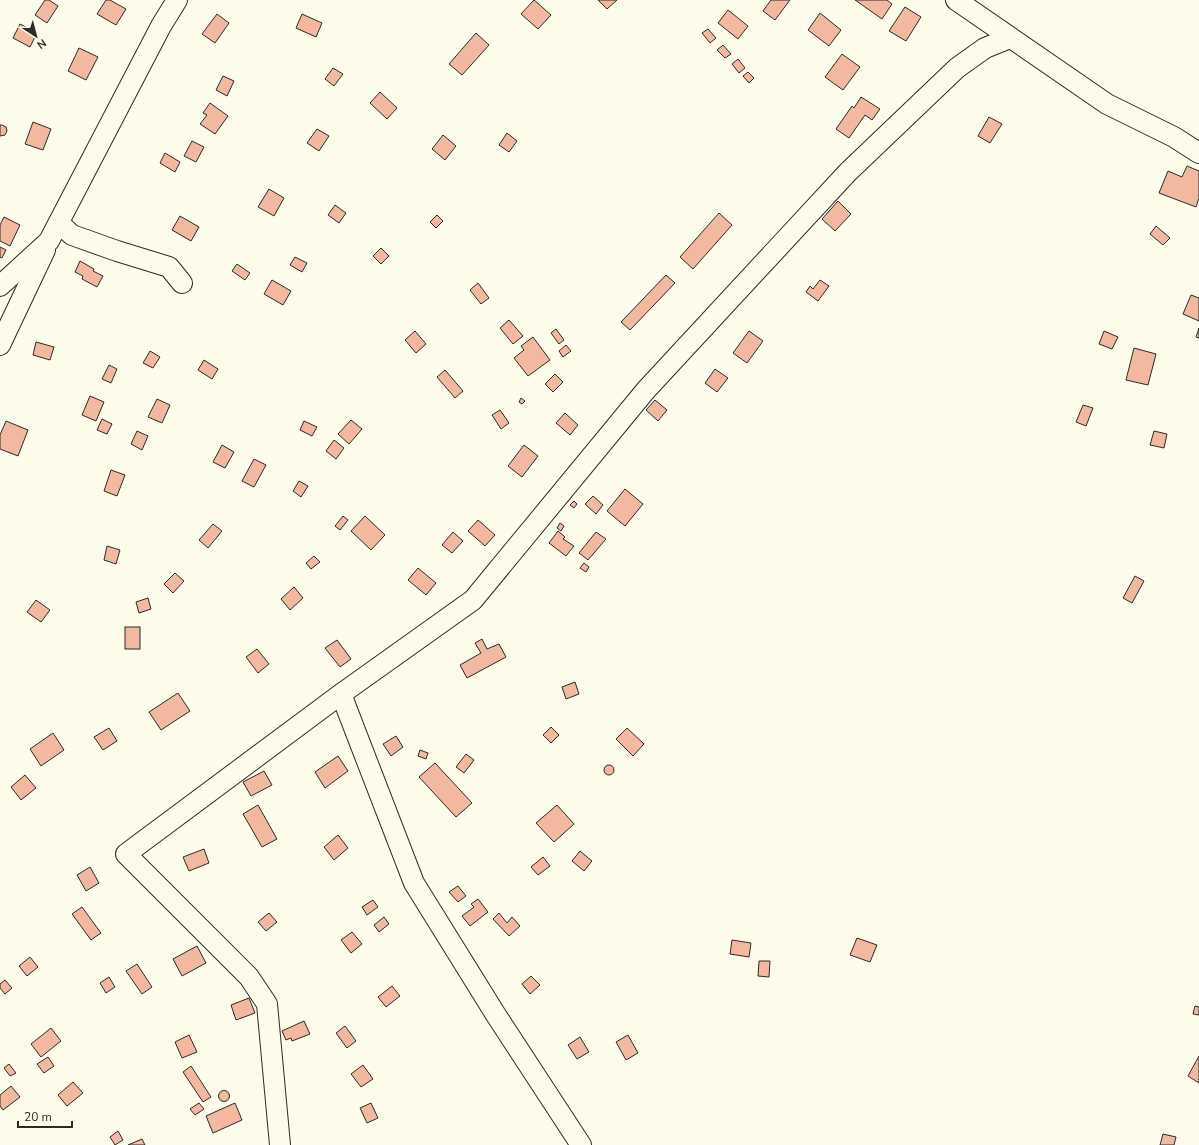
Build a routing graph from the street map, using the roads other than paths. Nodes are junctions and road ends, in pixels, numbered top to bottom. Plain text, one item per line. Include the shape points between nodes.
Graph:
1 (177, 0) edge
2 (956, 0) edge
3 (1010, 38) junction
4 (1199, 153) edge
5 (59, 223) junction
6 (49, 241) junction
7 (182, 283) dead end
8 (0, 286) edge
9 (0, 345) edge
10 (341, 694) junction
11 (280, 1145) edge
12 (581, 1145) edge

1 - 5 street
2 - 3 street
3 - 4 street via 1107,104 1174,137
3 - 10 street via 986,48 957,68 848,172 646,390 473,600
5 - 6 street
5 - 7 street via 72,235 169,267
6 - 8 street
6 - 9 street
10 - 11 street via 126,854 249,977 267,1004
10 - 12 street via 414,883

